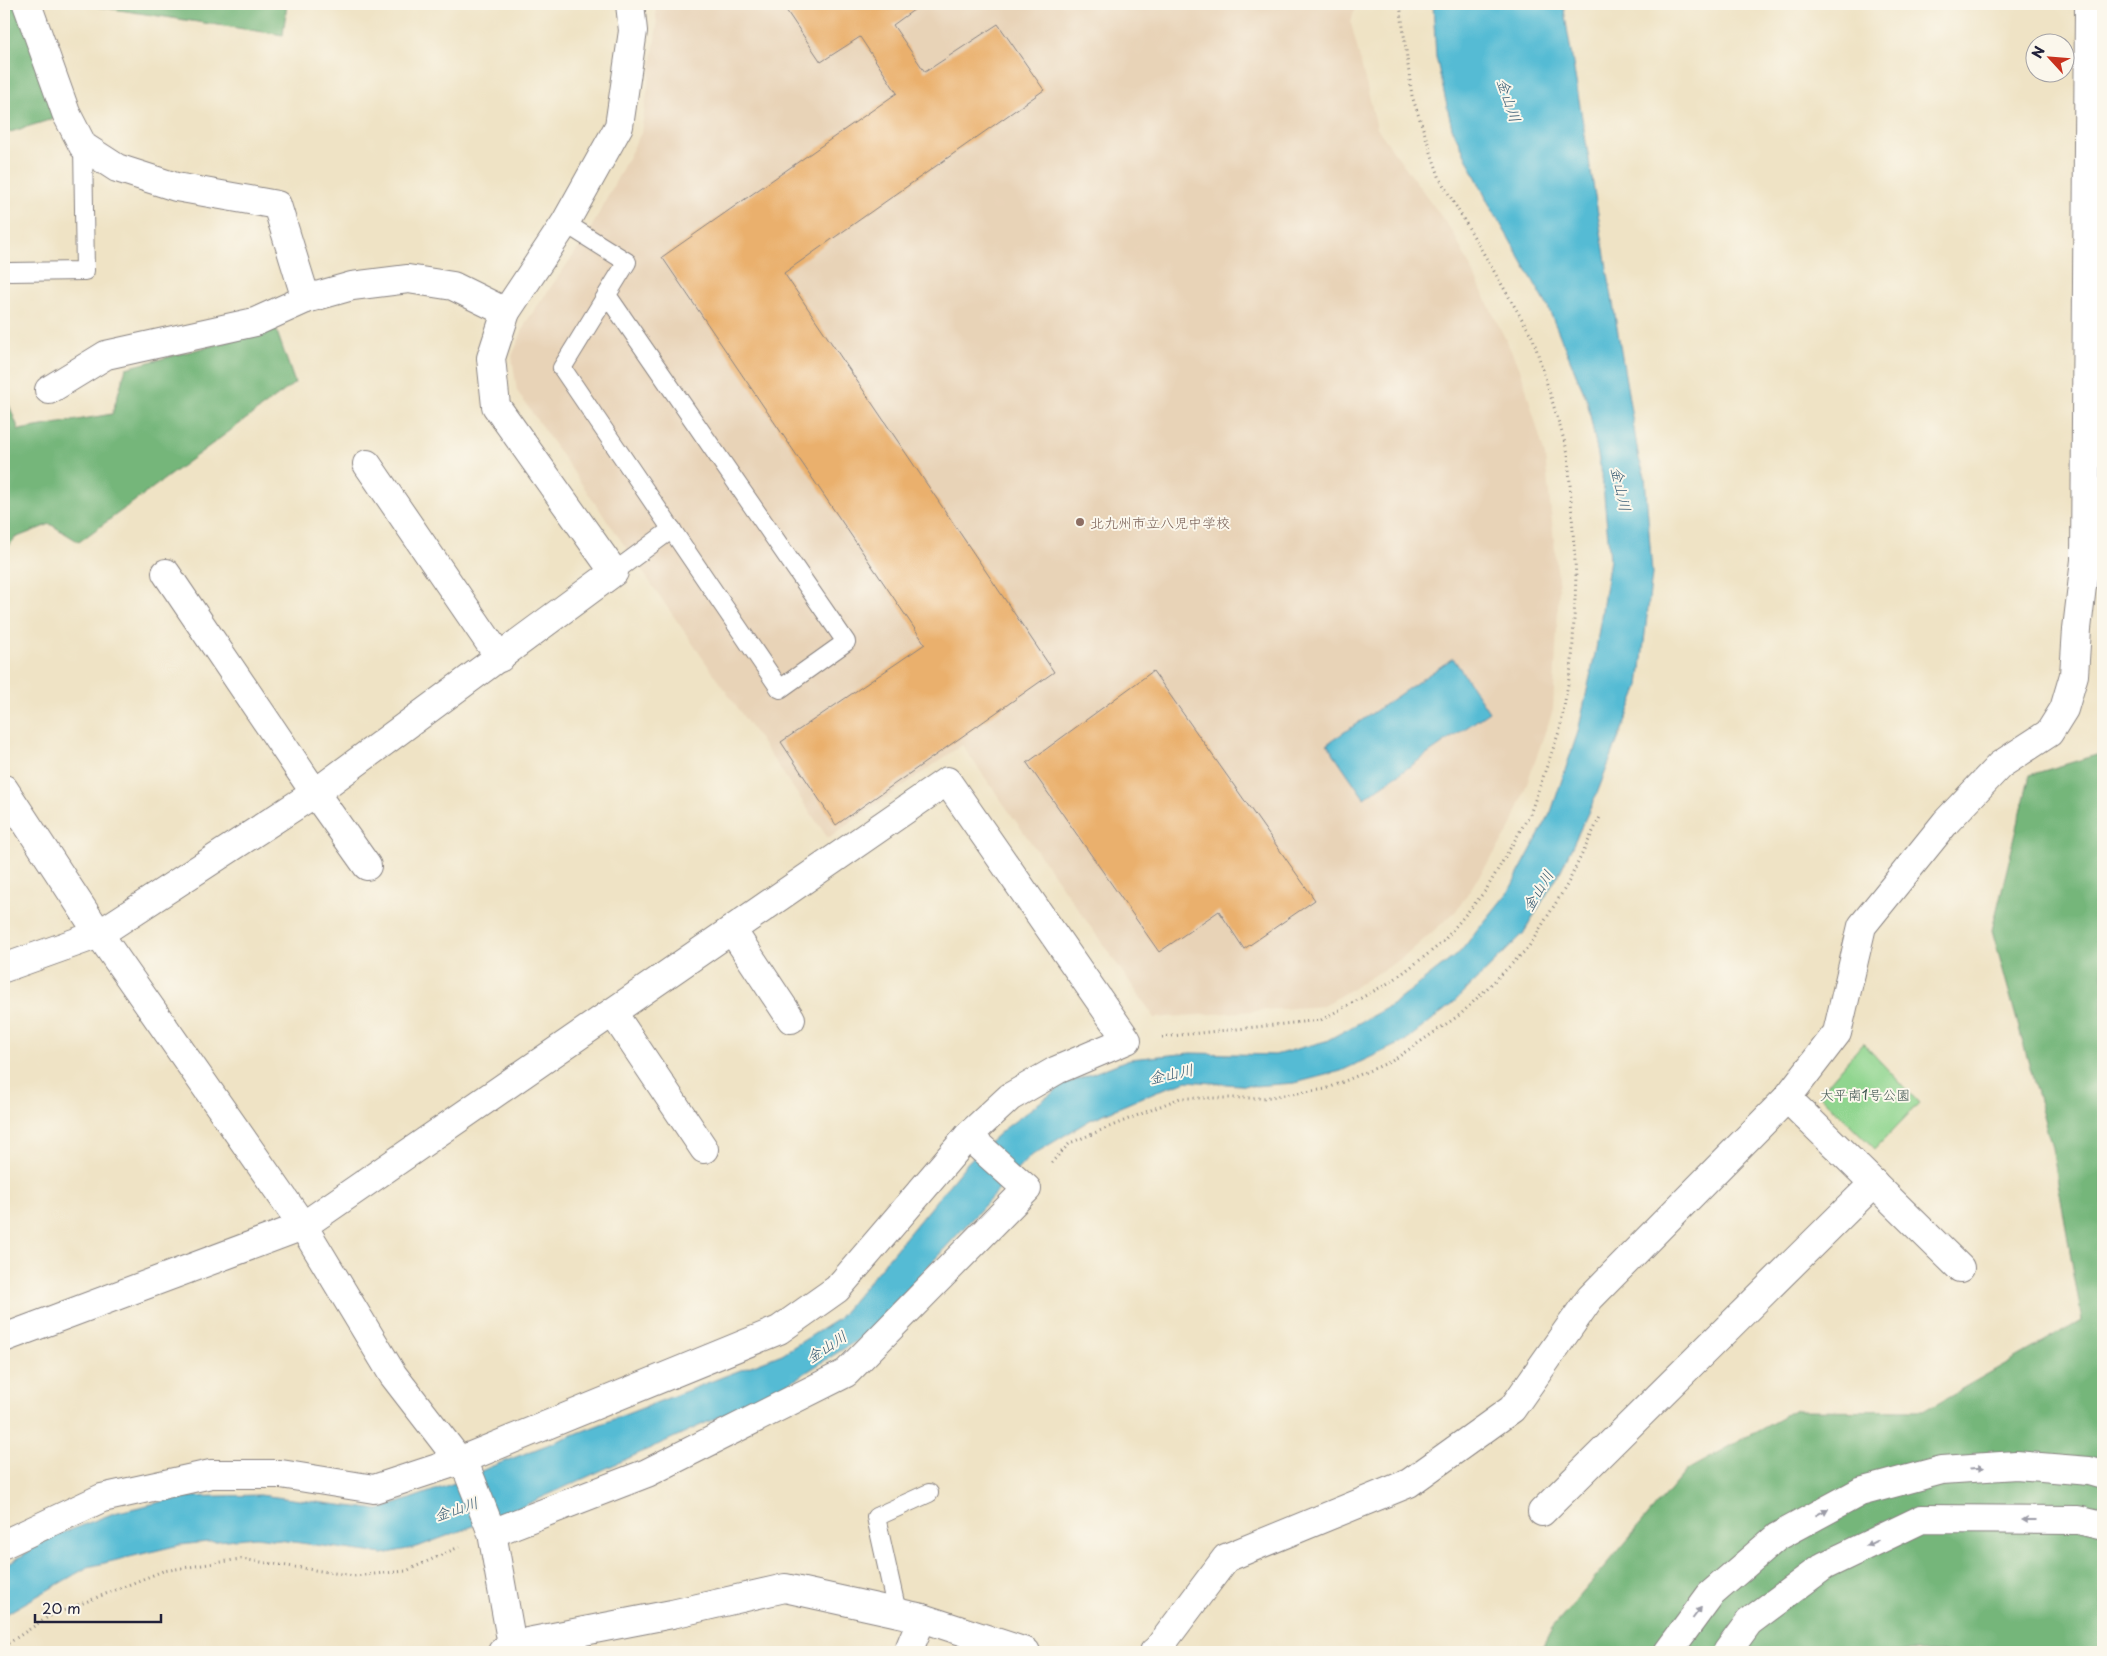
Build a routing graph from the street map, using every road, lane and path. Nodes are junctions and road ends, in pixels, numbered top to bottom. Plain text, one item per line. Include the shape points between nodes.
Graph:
1 (27, 4) edge
2 (630, 4) edge
3 (1400, 4) edge
4 (2089, 4) edge
5 (83, 146) junction
6 (565, 223) junction
7 (10, 272) dead end
8 (607, 295) junction
9 (306, 299) junction
10 (506, 312) junction
11 (49, 390) dead end
12 (367, 464) dead end
13 (672, 529) junction
14 (2094, 557) edge
15 (614, 572) junction
16 (166, 573) dead end
17 (500, 658) junction
18 (4, 789) edge
19 (315, 793) junction
20 (1601, 815) dead end
21 (367, 866) dead end
22 (732, 930) junction
23 (99, 934) junction
24 (4, 968) edge
25 (612, 1012) junction
26 (791, 1019) dead end
27 (1127, 1040) junction
28 (1787, 1098) junction
29 (974, 1141) junction
30 (704, 1149) dead end
31 (1874, 1183) junction
32 (1022, 1184) junction
33 (303, 1226) junction
34 (1960, 1268) dead end
35 (4, 1338) edge
36 (463, 1466) junction
37 (2096, 1473) edge
38 (929, 1493) dead end
39 (1542, 1512) dead end
40 (2091, 1523) edge
41 (490, 1528) junction
42 (4, 1544) edge
43 (910, 1615) junction
44 (4, 1646) edge
45 (507, 1648) edge
46 (908, 1652) edge
47 (1026, 1652) edge
48 (1154, 1652) edge
49 (1668, 1652) edge
50 (1727, 1652) edge

1 - 5 main road via 66,113
2 - 6 main road via 634,30 619,126
3 - 27 path via 1412,96 1440,179 1533,338 1568,453 1576,577 1572,662 1560,729 1530,814 1486,890 1441,944 1392,981 1322,1020
4 - 14 main road
5 - 7 lane via 85,271
5 - 9 main road via 117,168 176,187 277,204
6 - 8 lane via 627,262
6 - 10 main road
8 - 13 lane via 562,368
8 - 13 lane via 846,642 780,689
9 - 10 main road via 352,286 408,279 453,286
9 - 11 main road via 254,322 106,355
10 - 15 main road via 491,358 496,406
12 - 17 main road
13 - 15 lane
14 - 28 main road via 2077,629 2074,676 2064,709 2049,733 2000,765 1862,926 1837,1033
15 - 17 main road
16 - 19 main road
17 - 19 main road
18 - 23 main road
19 - 21 main road
19 - 23 main road
20 - 32 path via 1568,885 1528,948 1461,1014 1392,1061 1326,1089 1263,1098 1180,1098 1070,1143
22 - 25 main road
22 - 26 main road
22 - 27 main road via 947,781
23 - 24 main road
23 - 33 main road
25 - 30 main road
25 - 33 main road
27 - 29 main road via 1057,1070 1010,1097
28 - 31 main road
28 - 48 main road via 1590,1298 1512,1409 1409,1483 1226,1558
29 - 32 main road
29 - 36 main road via 837,1289 779,1330
31 - 34 main road
31 - 39 main road
32 - 41 main road via 846,1373 647,1473
33 - 35 main road
33 - 36 main road via 393,1375
36 - 41 main road
36 - 42 main road via 374,1488 281,1474 211,1474 102,1498
49 -> 37 main road via 1710,1595 1777,1537 1860,1492 1942,1470 2016,1465
38 - 43 lane via 876,1517
40 -> 50 main road via 1922,1519 1824,1566 1749,1622
41 - 44 path via 406,1571 354,1576 241,1559 164,1571 48,1617
41 - 45 main road
43 - 45 main road via 785,1588
43 - 46 main road
43 - 47 main road

